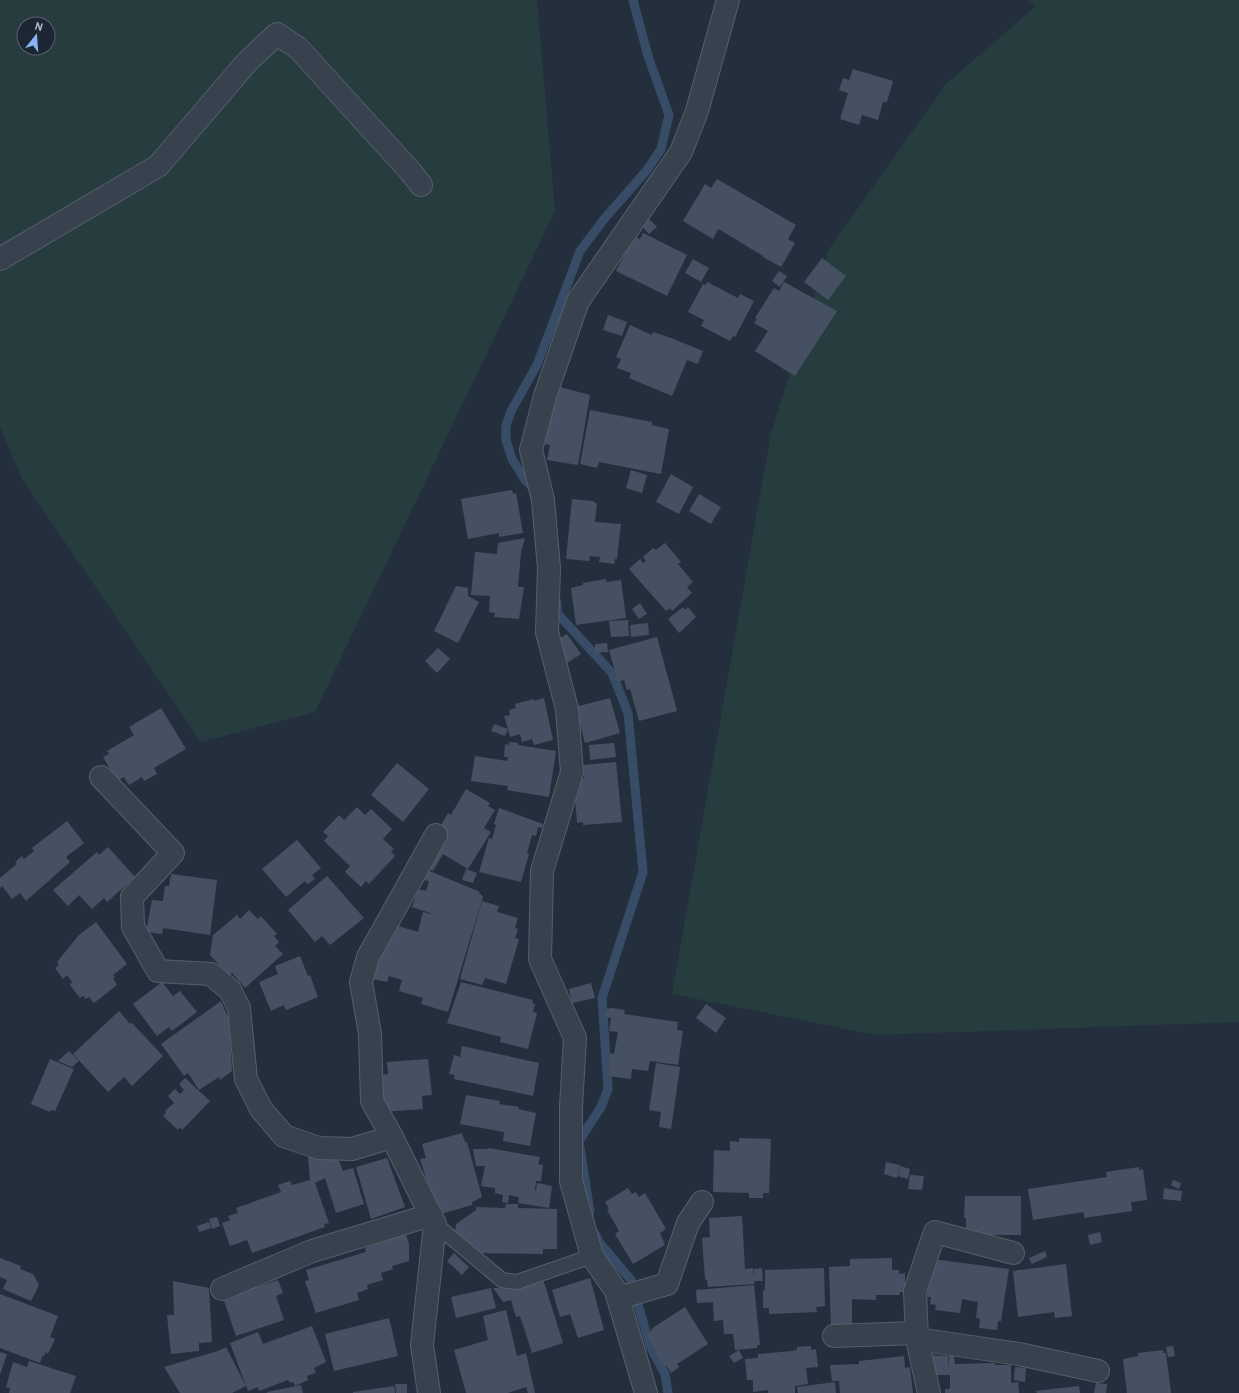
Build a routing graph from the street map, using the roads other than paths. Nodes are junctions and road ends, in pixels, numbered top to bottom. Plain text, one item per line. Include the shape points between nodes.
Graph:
1 (728, 0) edge
2 (421, 185) dead end
3 (0, 259) edge
4 (101, 777) dead end
5 (436, 835) dead end
6 (392, 1136) junction
7 (702, 1202) dead end
8 (433, 1220) junction
9 (1013, 1252) dead end
10 (592, 1256) junction
11 (222, 1289) dead end
12 (618, 1298) junction
13 (834, 1336) dead end
14 (916, 1336) junction
15 (1098, 1371) dead end
16 (429, 1393) edge
17 (646, 1393) edge
18 (929, 1393) edge

1 - 10 street via 697,111 681,152 578,301 530,450 544,500 549,568 547,632 567,709 572,772 542,871 540,959 575,1038 571,1106 571,1181
2 - 3 street via 298,48 277,34 247,62 158,166
4 - 6 street via 173,853 132,897 133,927 158,971 210,974 230,990 239,1008 246,1079 262,1109 284,1136 319,1148 352,1148
5 - 6 street via 368,957 361,982 370,1034 372,1101
6 - 8 street
7 - 12 street via 688,1223 668,1284
8 - 10 lane via 502,1280 517,1282
8 - 11 street via 312,1251
8 - 16 street via 422,1345
9 - 14 street via 935,1232 915,1291
10 - 12 street
12 - 17 street
13 - 14 street
14 - 15 street
14 - 18 street

